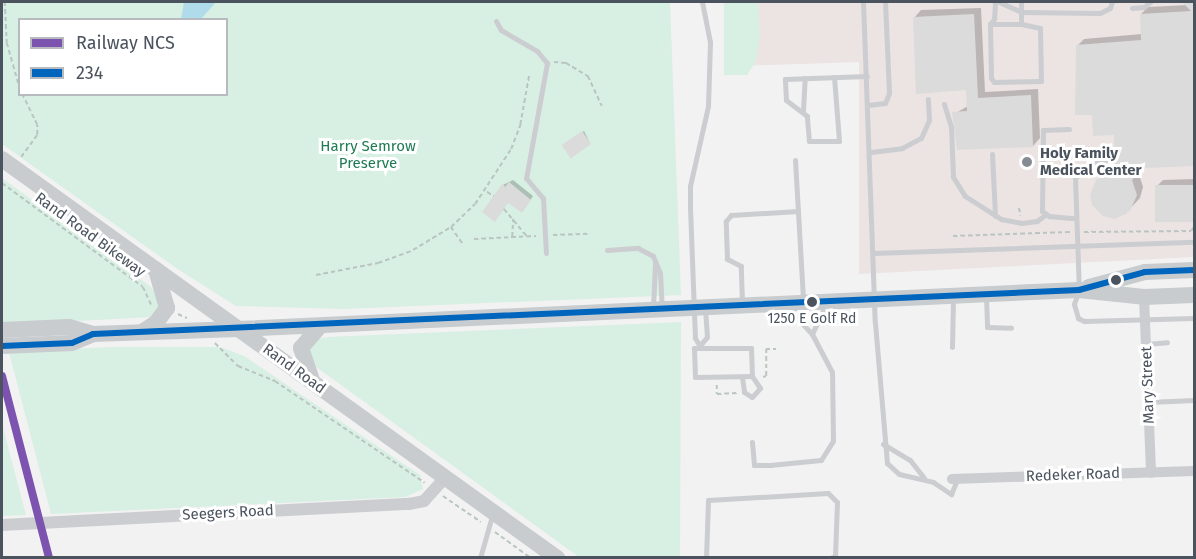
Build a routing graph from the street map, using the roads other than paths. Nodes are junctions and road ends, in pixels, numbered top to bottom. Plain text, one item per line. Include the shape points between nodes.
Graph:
1 (702, 2) edge
2 (863, 2) edge
3 (885, 2) edge
4 (997, 2) edge
5 (1021, 2) edge
6 (1112, 2) edge
7 (1150, 2) edge
8 (1132, 8) dead end
9 (1021, 12) junction
10 (496, 21) dead end
11 (990, 24) junction
12 (1021, 24) junction
13 (867, 76) junction
14 (834, 77) junction
15 (805, 78) junction
16 (928, 99) dead end
17 (944, 104) dead end
18 (868, 105) junction
19 (803, 111) junction
20 (1069, 129) dead end
21 (871, 152) junction
22 (992, 154) dead end
23 (1110, 159) dead end
24 (795, 160) dead end
25 (7, 163) edge
26 (798, 211) junction
27 (1046, 214) junction
28 (995, 216) junction
29 (1074, 218) junction
30 (1194, 242) edge
31 (1076, 248) junction
32 (607, 250) dead end
33 (546, 253) dead end
34 (873, 253) junction
35 (156, 270) junction
36 (1194, 270) edge
37 (1079, 290) junction
38 (986, 295) junction
39 (1194, 295) edge
40 (953, 296) junction
41 (1144, 297) junction
42 (874, 300) junction
43 (826, 302) junction
44 (785, 304) junction
45 (804, 304) junction
46 (742, 307) junction
47 (700, 309) junction
48 (658, 311) junction
49 (1194, 318) edge
50 (1145, 321) junction
51 (320, 326) junction
52 (1011, 328) dead end
53 (238, 329) junction
54 (2, 330) edge
55 (142, 332) junction
56 (93, 334) junction
57 (812, 334) junction
58 (1167, 342) dead end
59 (1146, 344) junction
60 (2, 346) edge
61 (701, 346) junction
62 (952, 347) dead end
63 (742, 376) junction
64 (752, 376) junction
65 (313, 383) junction
66 (1194, 400) edge
67 (1148, 402) junction
68 (752, 442) dead end
69 (884, 444) junction
70 (1194, 471) edge
71 (1151, 473) junction
72 (445, 478) junction
73 (924, 478) junction
74 (954, 479) joint
75 (493, 512) junction
76 (2, 525) edge
77 (480, 558) edge
78 (557, 558) edge
79 (706, 558) edge
80 (736, 558) edge
81 (785, 558) edge
82 (830, 558) edge

1 - 47 lane via 709,33 710,68 705,128 690,186
2 - 13 lane
3 - 18 lane via 890,93 885,103
4 - 9 lane
4 - 11 lane
5 - 9 lane
6 - 9 lane via 1110,8 1100,13
7 - 8 lane
9 - 12 lane
10 - 33 lane via 501,30 537,51 547,63 526,178 543,198
11 - 12 lane
11 - 12 lane via 994,82 1041,81 1040,28
13 - 14 lane
13 - 18 lane
14 - 15 lane
14 - 19 lane via 839,141 809,141
15 - 19 lane
15 - 19 lane via 785,79 786,100
16 - 21 lane via 930,120 921,138 902,148
17 - 28 lane via 951,127 953,177 965,196
18 - 21 lane
20 - 27 lane via 1043,130 1042,211
21 - 34 lane
22 - 28 lane
23 - 29 lane via 1091,162 1076,178
24 - 26 lane
25 - 35 main road, Rand Road
26 - 45 lane
26 - 46 lane via 731,215 726,221 727,259 741,266
27 - 28 lane via 1022,223
27 - 29 lane
29 - 31 lane
30 - 31 lane
31 - 34 lane
31 - 37 lane
32 - 48 lane via 648,251 655,264
34 - 42 lane
35 - 53 main road, Rand Road
35 - 55 main road via 167,308 156,323
36 - 37 main road via 1145,272
37 - 38 main road
37 - 41 main road
37 - 50 lane via 1074,304 1078,318
38 - 40 main road
38 - 52 lane via 987,327
39 - 41 main road
40 - 42 main road
40 - 62 lane
41 - 50 street, Mary Street
42 - 43 main road
42 - 69 lane
43 - 45 main road
43 - 57 lane
44 - 45 main road
44 - 46 main road
44 - 57 lane
46 - 47 main road
47 - 48 main road
47 - 61 lane via 695,338
47 - 61 lane via 707,337
48 - 51 main road
49 - 50 lane
50 - 59 street, Mary Street
51 - 53 main road
51 - 65 main road via 301,348 304,367
53 - 55 main road
53 - 65 main road, Rand Road
54 - 56 main road via 69,327
55 - 56 main road
56 - 60 main road via 72,343
57 - 68 lane via 832,372 830,451 813,462 754,465
58 - 59 lane
59 - 67 street, Mary Street
61 - 63 lane via 694,348 695,378
61 - 64 lane via 751,348
63 - 64 lane
63 - 64 lane via 744,392 752,397 760,388
65 - 72 main road, Rand Road
66 - 67 lane
67 - 71 street, Mary Street
69 - 73 lane via 910,460
69 - 73 lane via 887,463 899,474
70 - 71 street, Redeker Road
71 - 74 street, Redeker Road
72 - 75 main road, Rand Road
72 - 76 street, Seegers Road via 424,501 409,504
73 - 74 lane via 951,495
75 - 77 lane
75 - 78 main road, Rand Road
79 - 82 lane via 708,500 828,493 837,502 835,556
80 - 81 lane

